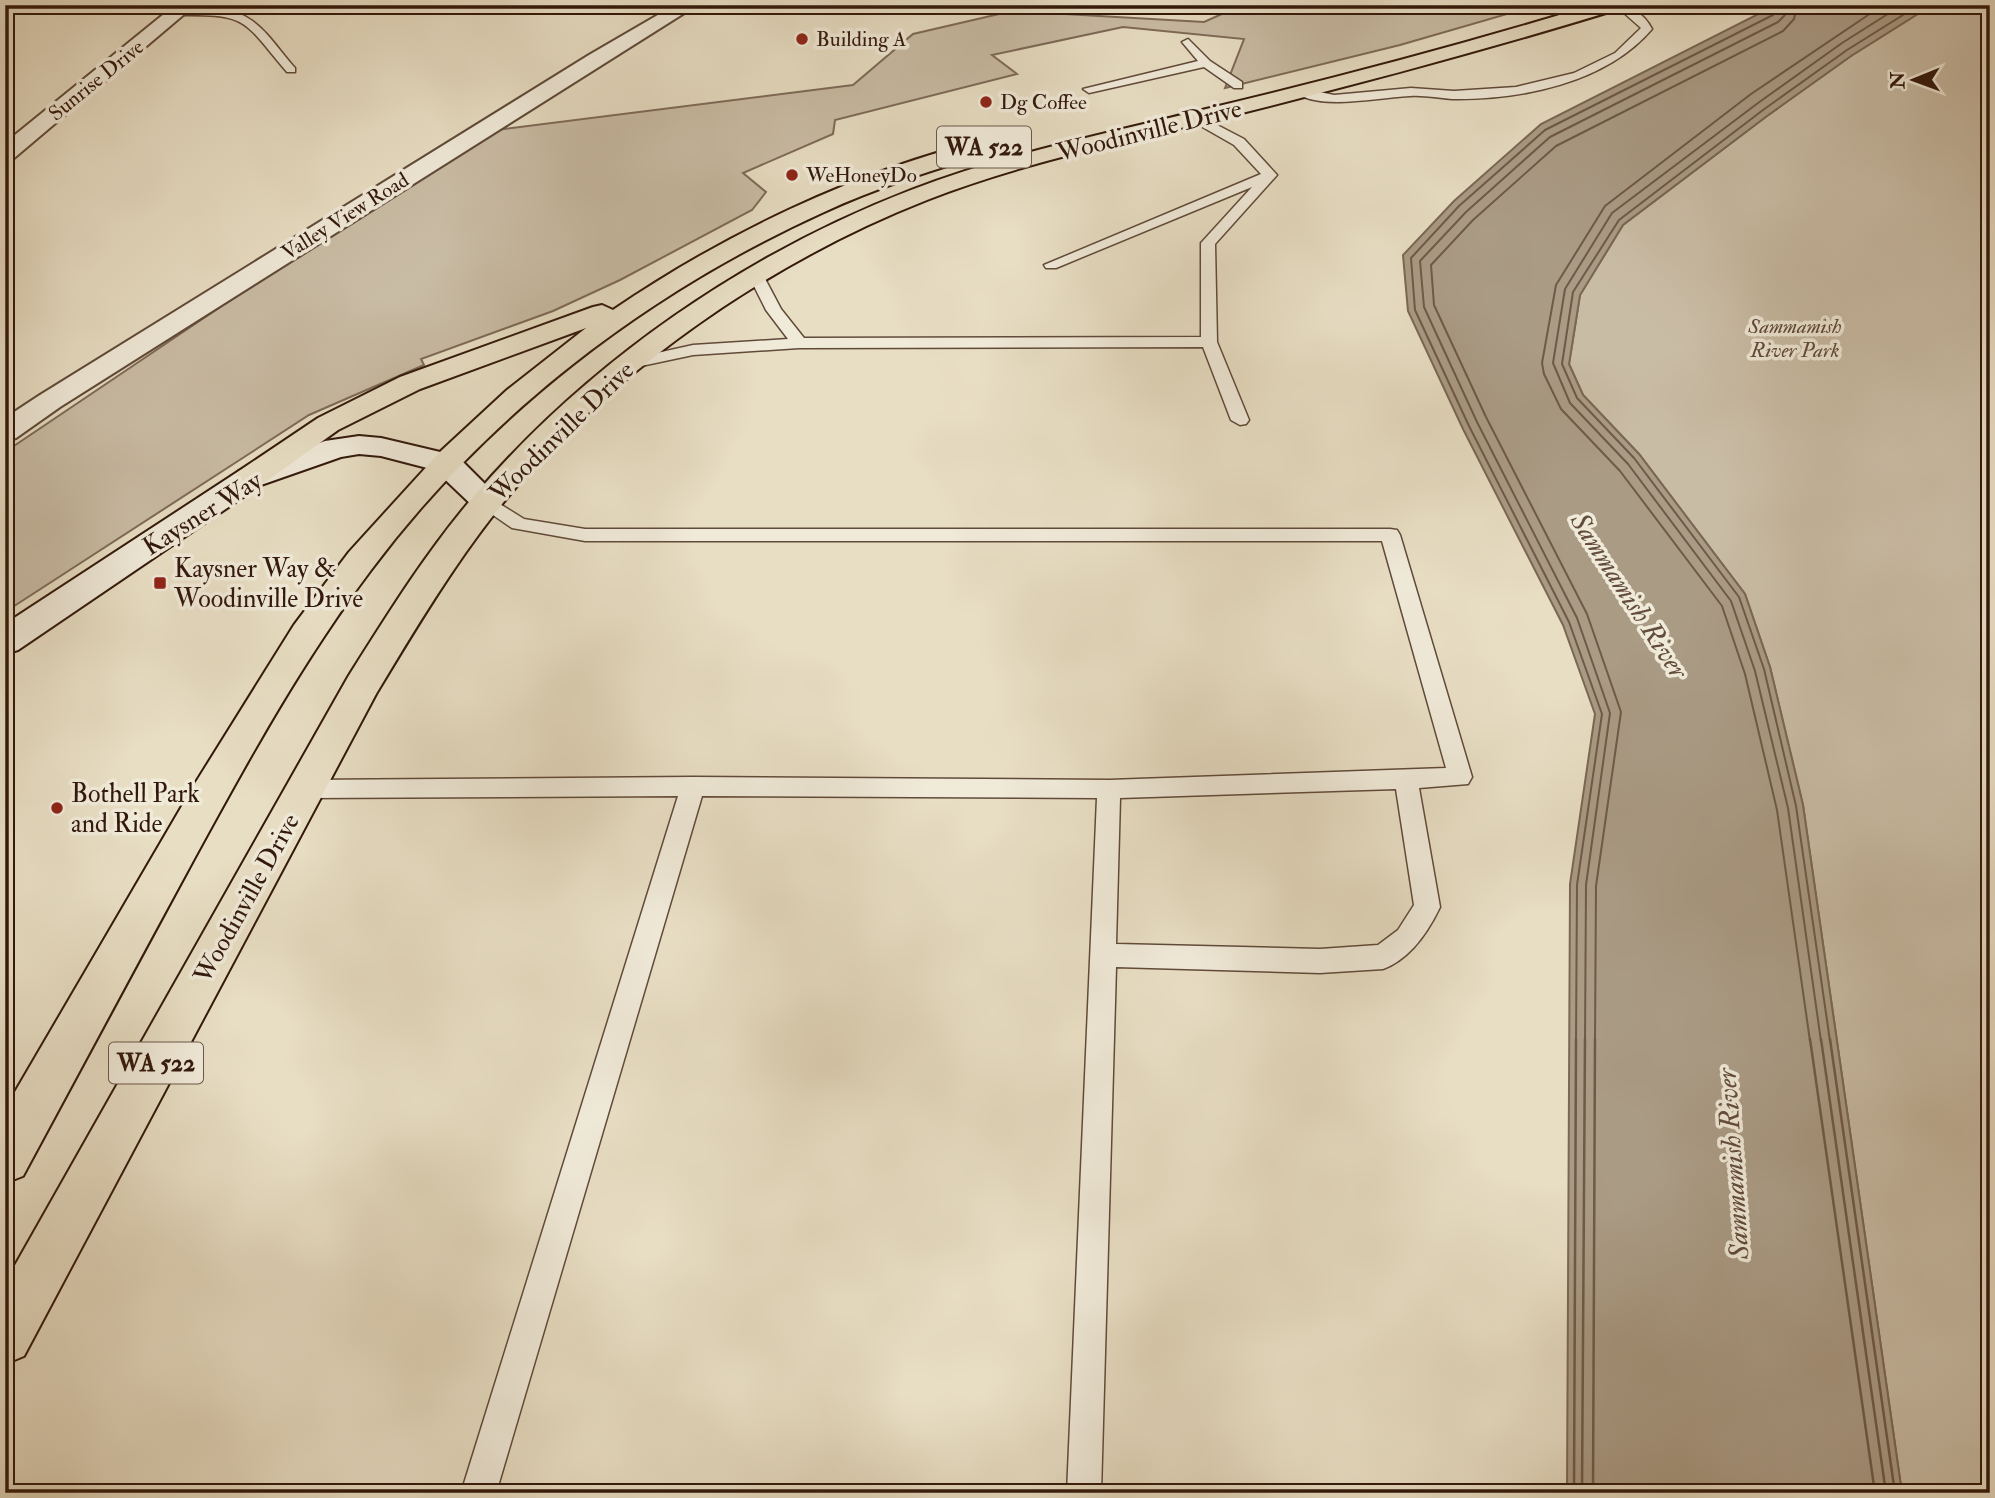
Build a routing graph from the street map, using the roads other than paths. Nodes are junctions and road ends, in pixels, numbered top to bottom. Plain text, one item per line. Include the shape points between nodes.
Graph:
1 (688, 5) edge
2 (1613, 5) edge
3 (1619, 5) edge
4 (182, 9) edge
5 (1188, 42) dead end
6 (1206, 63) junction
7 (291, 71) dead end
8 (1260, 79) dead end
9 (1238, 85) junction
10 (1089, 89) dead end
11 (1214, 91) dead end
12 (1301, 92) junction
13 (1196, 118) junction
14 (1002, 142) dead end
15 (5, 154) edge
16 (1270, 175) junction
17 (1051, 265) dead end
18 (757, 276) junction
19 (644, 298) junction
20 (1209, 342) junction
21 (799, 343) junction
22 (627, 364) junction
23 (1240, 420) dead end
24 (5, 432) edge
25 (446, 463) junction
26 (250, 478) junction
27 (486, 502) junction
28 (5, 641) edge
29 (1406, 779) junction
30 (693, 786) junction
31 (306, 789) junction
32 (1108, 789) junction
33 (1103, 956) junction
34 (5, 1158) edge
35 (5, 1337) edge
36 (478, 1493) edge
37 (1084, 1493) edge

1 - 24 street, Valley View Road
2 - 12 main road, Woodinville Drive / WA 522
3 - 12 lane via 1647,29 1619,55 1578,75 1516,91 1454,95 1411,92 1334,99
4 - 7 lane via 238,15
4 - 15 street, Sunrise Drive
5 - 6 lane
6 - 9 lane
6 - 10 lane
8 - 9 main road, Woodinville Drive
9 - 11 main road, Woodinville Drive
12 - 13 main road, Woodinville Drive / WA 522
13 - 16 lane via 1239,142
13 - 18 main road, Woodinville Drive / WA 522 via 986,171 872,216
14 - 19 main road, Woodinville Drive / WA 522 via 923,165 798,212
16 - 17 lane
16 - 20 lane via 1208,243
18 - 21 lane via 774,310
18 - 22 main road, Woodinville Drive / WA 522
19 - 25 main road, Woodinville Drive / WA 522 via 520,393
19 - 26 main road via 410,383 328,424
20 - 21 lane
20 - 23 lane
21 - 22 lane via 693,350
22 - 27 main road, Woodinville Drive / WA 522 via 580,405
25 - 26 street, Kaysner Way via 359,445 304,457
25 - 27 street
25 - 34 main road, Woodinville Drive / WA 522 via 378,538 263,704
26 - 28 street, Kaysner Way
27 - 29 lane via 519,524 585,536 1390,535 1460,777
27 - 31 main road, Woodinville Drive / WA 522 via 405,615
29 - 32 lane
29 - 33 lane via 1427,907 1407,938 1383,957 1320,961
30 - 31 lane
30 - 32 lane
30 - 36 lane
31 - 35 main road, Woodinville Drive / WA 522
32 - 33 lane
33 - 37 lane

